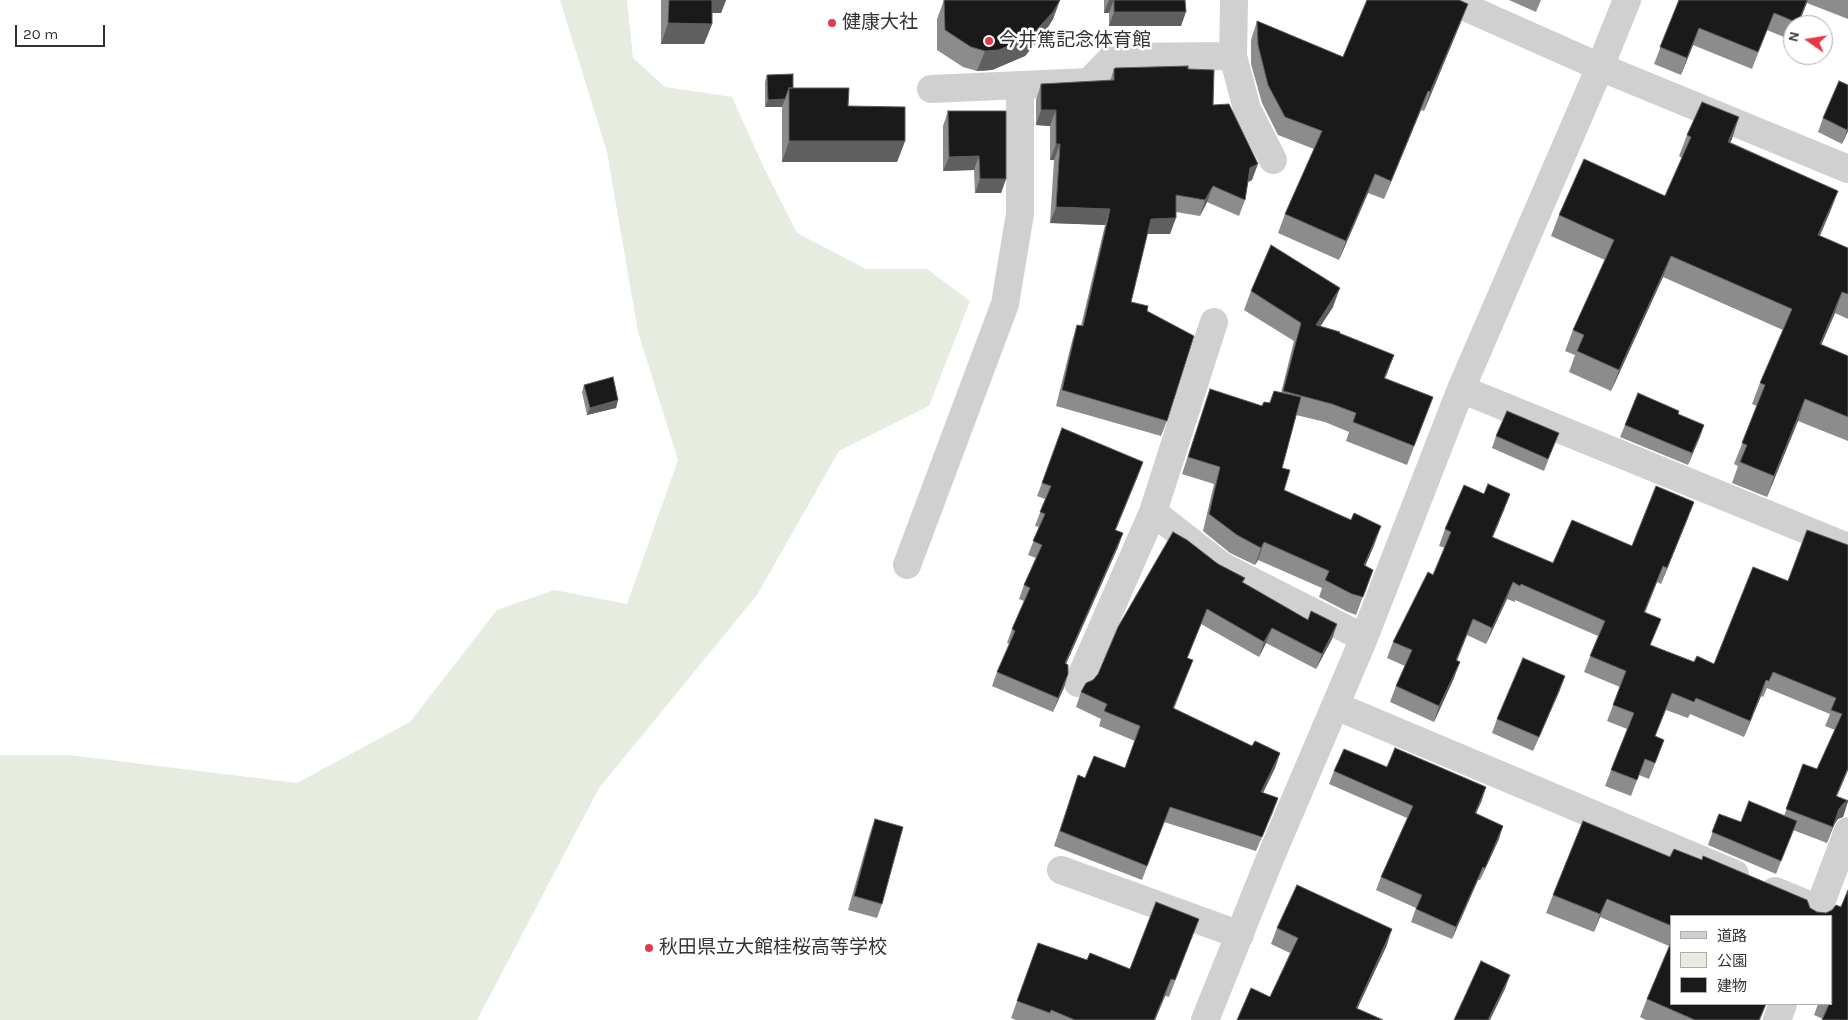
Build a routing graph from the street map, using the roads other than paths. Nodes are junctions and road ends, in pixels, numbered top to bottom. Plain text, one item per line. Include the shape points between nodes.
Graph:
1 (1234, 0) edge
2 (1450, 0) edge
3 (1626, 0) edge
4 (1233, 56) junction
5 (1600, 67) junction
6 (1020, 85) junction
7 (930, 89) dead end
8 (1273, 160) dead end
9 (1848, 169) edge
10 (1214, 322) dead end
11 (1461, 389) junction
12 (1153, 512) junction
13 (1848, 547) edge
14 (906, 565) dead end
15 (1364, 638) junction
16 (1078, 683) dead end
17 (1336, 706) junction
18 (1848, 831) edge
19 (1062, 870) dead end
20 (1818, 913) edge
21 (1240, 935) junction
22 (1783, 1005) edge
23 (1205, 1020) edge
24 (1777, 1020) edge

1 - 4 street
2 - 5 street
3 - 5 street
4 - 6 street via 1113,57 1089,82
4 - 8 street via 1248,109
5 - 9 street
5 - 11 street
6 - 7 street
6 - 14 street via 1020,214 1005,304
10 - 12 street
11 - 13 street
11 - 15 street
12 - 15 street via 1222,566
12 - 16 street
15 - 17 street
17 - 20 street
17 - 21 street
18 - 20 street
19 - 21 street
21 - 23 street
22 - 24 street

